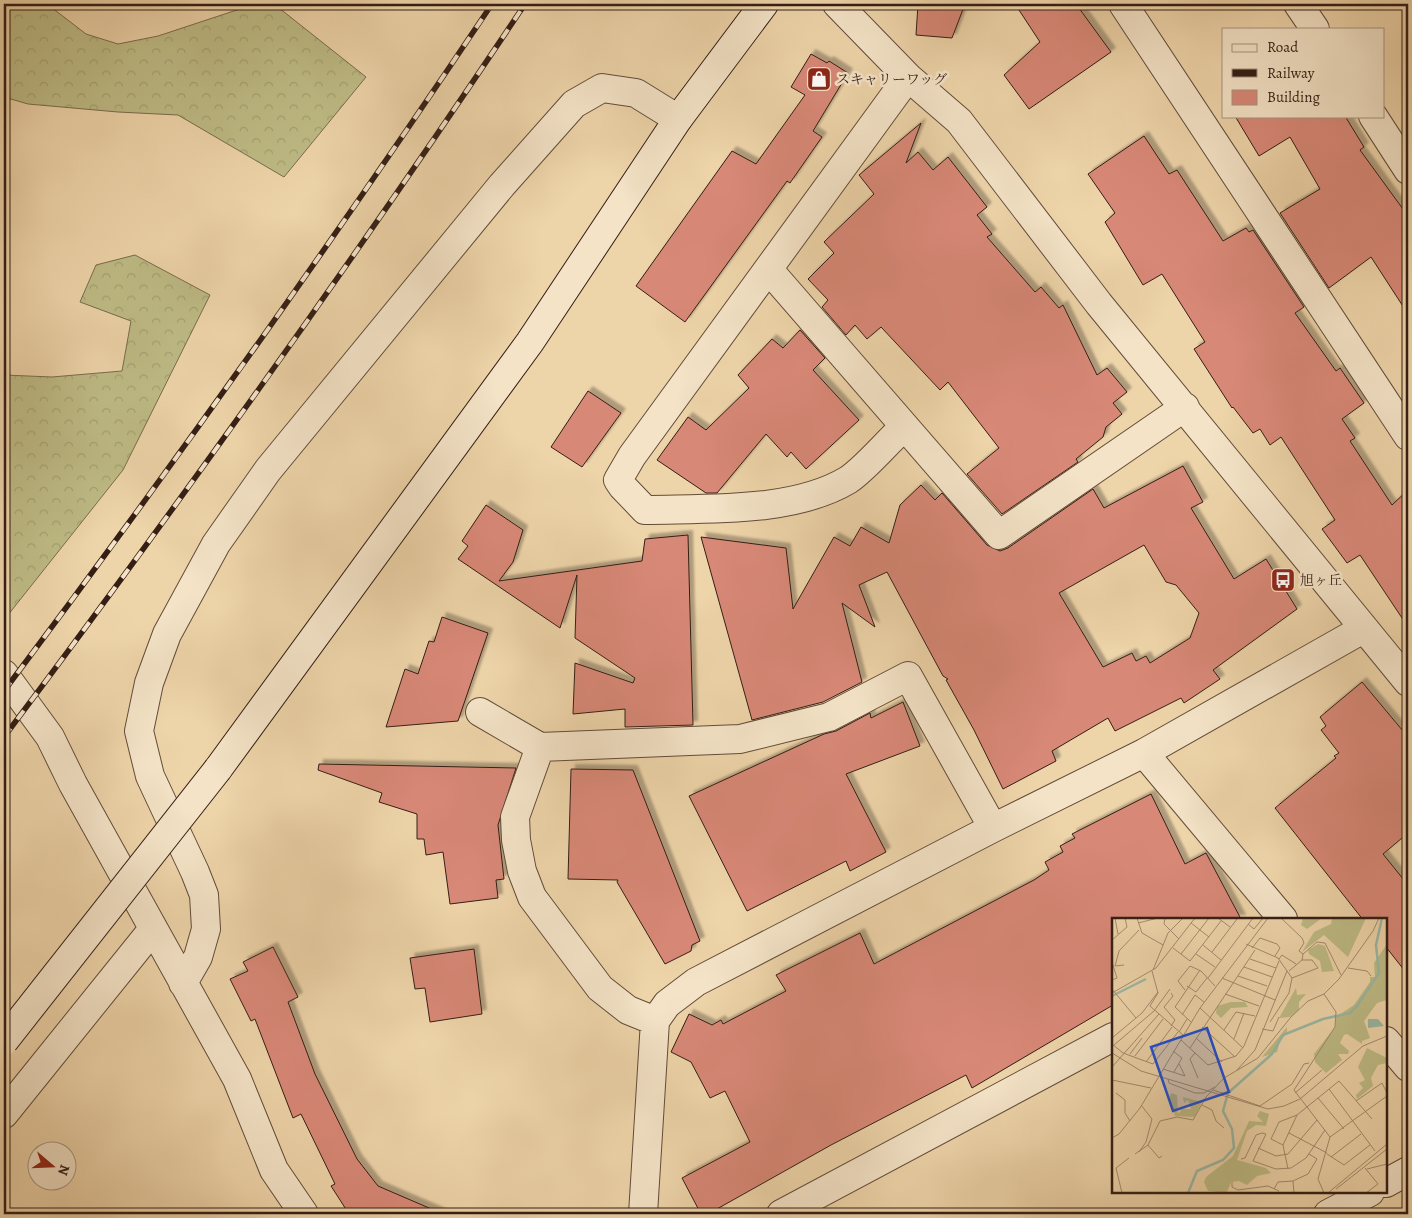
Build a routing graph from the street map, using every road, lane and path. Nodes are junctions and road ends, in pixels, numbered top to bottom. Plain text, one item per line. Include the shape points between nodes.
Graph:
1 (764, 4) edge
2 (837, 4) edge
3 (1123, 4) edge
4 (1298, 4) edge
5 (1314, 28) edge
6 (908, 77) junction
7 (1374, 118) edge
8 (678, 119) junction
9 (1408, 170) edge
10 (769, 270) junction
11 (1185, 407) junction
12 (904, 426) junction
13 (1408, 436) edge
14 (1363, 629) junction
15 (4, 674) edge
16 (1408, 682) edge
17 (480, 712) dead end
18 (540, 747) junction
19 (1144, 753) junction
20 (993, 828) junction
21 (1282, 918) edge
22 (153, 929) junction
23 (183, 983) junction
24 (655, 1021) junction
25 (1112, 1038) edge
26 (4, 1040) edge
27 (1387, 1041) edge
28 (1408, 1067) edge
29 (4, 1114) edge
30 (1408, 1171) edge
31 (1387, 1182) edge
32 (1368, 1193) edge
33 (304, 1214) edge
34 (643, 1214) edge
35 (781, 1214) edge
36 (1328, 1214) edge

1 - 8 street
2 - 6 street
3 - 13 street
4 - 5 street
6 - 10 street
6 - 11 street via 965,129 1099,304
7 - 9 street
8 - 23 street via 636,93 602,88 574,104 496,193 268,470 216,544 167,634 149,683 139,731 150,776 204,895 206,929 198,957
8 - 26 street, bridge via 530,342 218,769
10 - 12 street
10 - 12 street via 632,456 618,480 622,486 645,510 754,507 822,493 850,479
11 - 12 street via 998,534
11 - 14 street
14 - 16 street
14 - 19 street
15 - 22 street via 50,737
17 - 18 street
18 - 20 street via 740,739 829,717 908,676
18 - 24 street via 515,817 522,871 532,898 600,988 628,1010
19 - 20 street
19 - 21 street
20 - 24 street via 696,982 667,1004
22 - 23 street
22 - 29 street
23 - 33 street via 237,1079 274,1170
24 - 34 street
25 - 35 street
27 - 28 street
30 - 31 street
32 - 36 street

